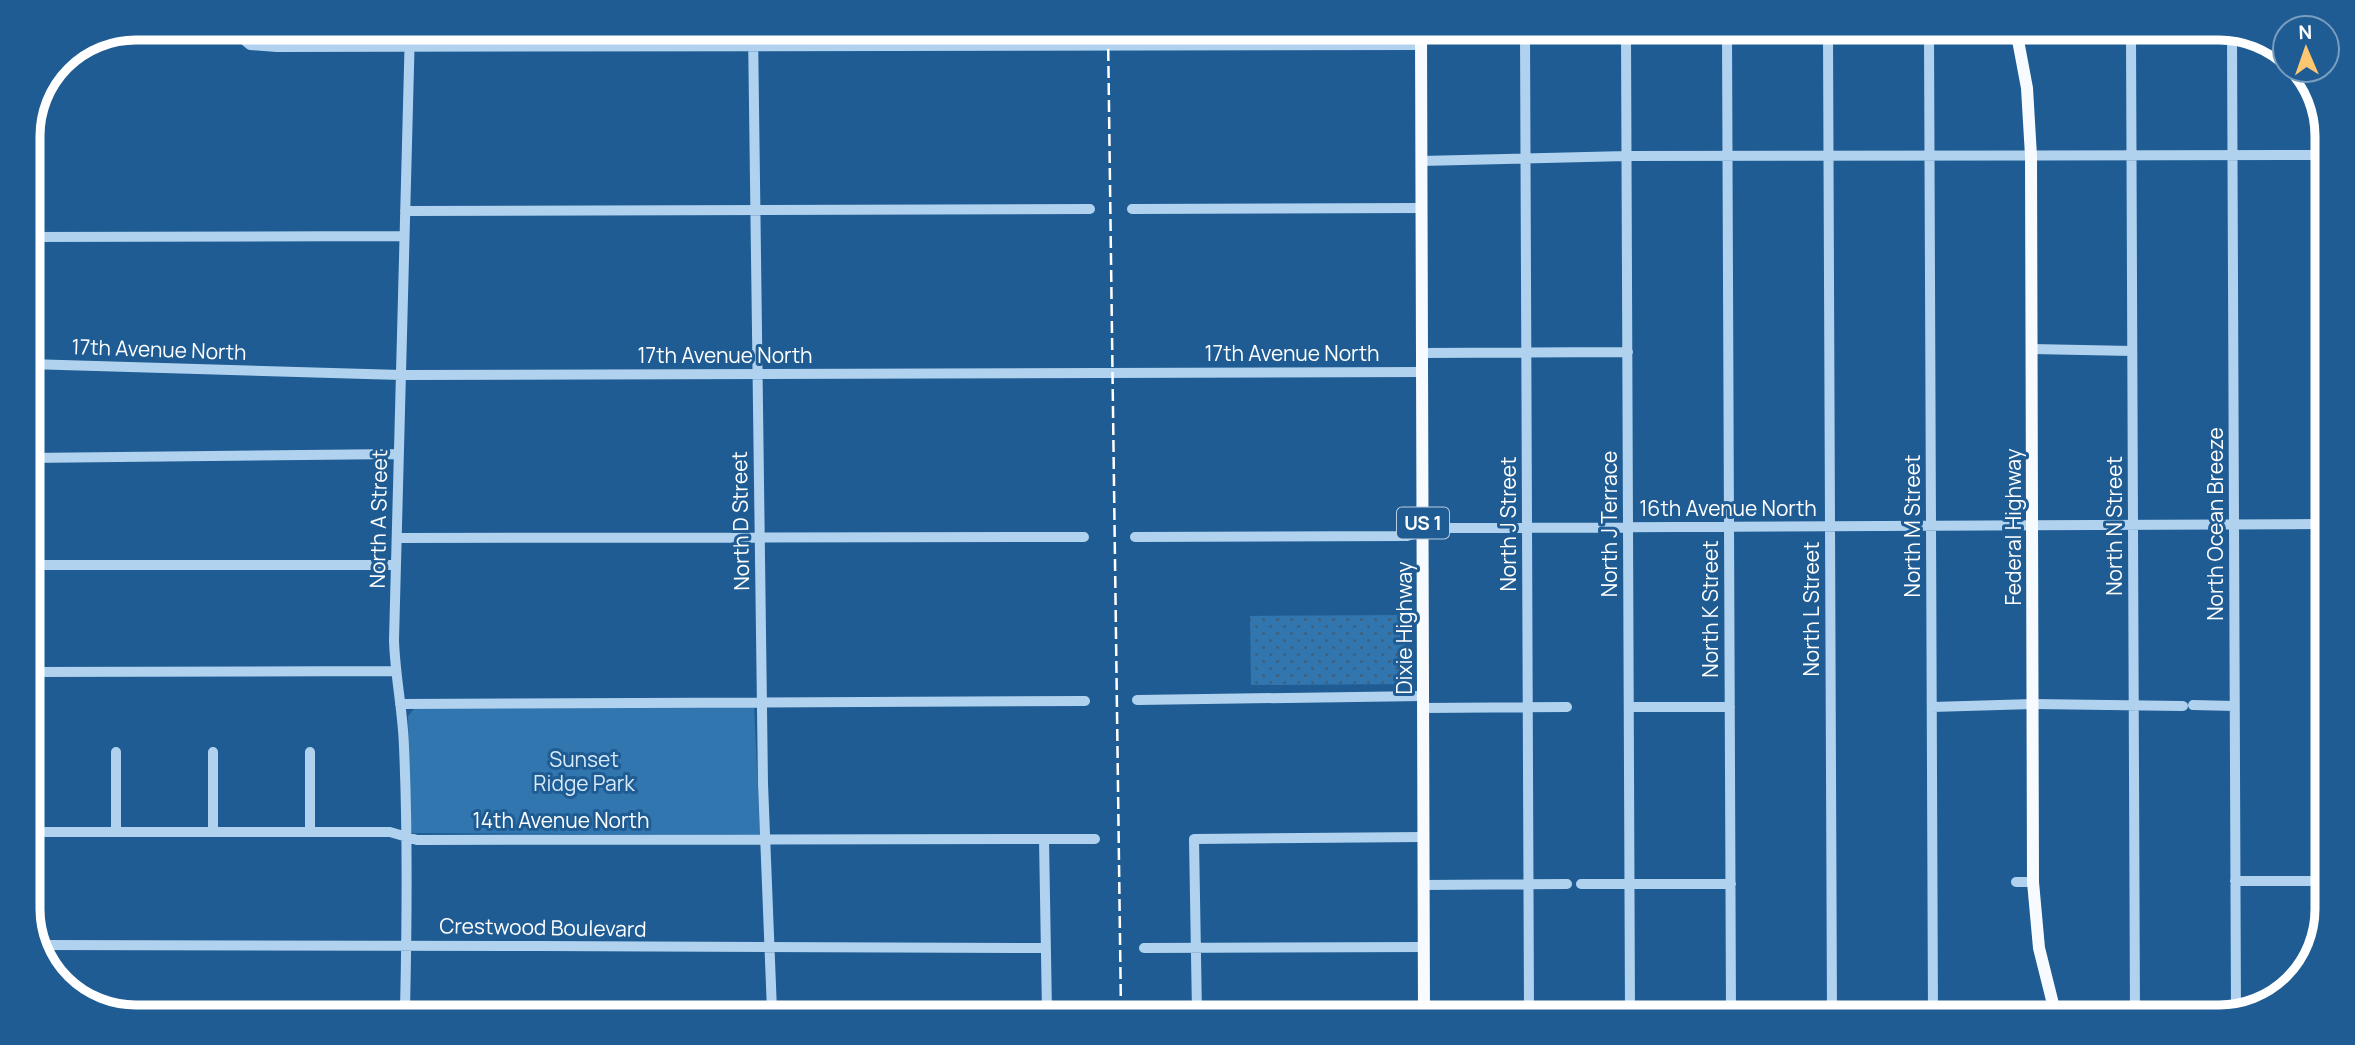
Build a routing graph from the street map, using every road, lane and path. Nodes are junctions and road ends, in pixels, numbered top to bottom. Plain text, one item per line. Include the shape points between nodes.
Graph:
1 (244, 40) edge
2 (410, 40) edge
3 (753, 40) edge
4 (1359, 40) edge
5 (1411, 40) edge
6 (1421, 40) edge
7 (1525, 40) edge
8 (1626, 40) edge
9 (1727, 40) edge
10 (1828, 40) edge
11 (1929, 40) edge
12 (2018, 40) edge
13 (2131, 40) edge
14 (2232, 41) edge
15 (1359, 45) junction
16 (753, 46) junction
17 (410, 47) junction
18 (2232, 155) junction
19 (2315, 155) edge
20 (1627, 156) junction
21 (1728, 156) junction
22 (1829, 156) junction
23 (1930, 156) junction
24 (2031, 156) junction
25 (2132, 156) junction
26 (1525, 159) junction
27 (1421, 161) junction
28 (1421, 208) junction
29 (1090, 209) dead end
30 (1132, 209) dead end
31 (755, 210) junction
32 (405, 211) junction
33 (404, 236) junction
34 (40, 237) edge
35 (2031, 349) junction
36 (2132, 351) junction
37 (1527, 352) junction
38 (1628, 352) junction
39 (1422, 353) junction
40 (40, 364) edge
41 (1422, 372) junction
42 (401, 374) junction
43 (758, 374) junction
44 (399, 454) junction
45 (40, 458) edge
46 (2234, 524) junction
47 (2315, 524) edge
48 (2133, 525) junction
49 (2032, 526) junction
50 (1527, 527) junction
51 (1628, 527) junction
52 (1729, 527) junction
53 (1830, 527) junction
54 (1931, 527) junction
55 (1423, 531) junction
56 (760, 537) junction
57 (1084, 537) dead end
58 (1135, 537) dead end
59 (397, 538) junction
60 (40, 565) edge
61 (396, 565) junction
62 (395, 671) junction
63 (40, 672) edge
64 (1138, 700) dead end
65 (762, 701) junction
66 (1085, 701) dead end
67 (1423, 702) junction
68 (400, 704) junction
69 (2032, 704) junction
70 (2133, 705) junction
71 (2234, 706) junction
72 (1528, 707) junction
73 (1567, 707) dead end
74 (1629, 707) junction
75 (1730, 707) junction
76 (1932, 707) junction
77 (116, 752) dead end
78 (213, 752) dead end
79 (310, 752) dead end
80 (40, 832) edge
81 (116, 832) junction
82 (213, 832) junction
83 (310, 832) junction
84 (1424, 836) junction
85 (408, 837) junction
86 (764, 839) junction
87 (1044, 839) junction
88 (1096, 839) dead end
89 (2033, 881) junction
90 (2235, 881) junction
91 (2315, 881) edge
92 (2016, 882) dead end
93 (1567, 884) dead end
94 (1581, 884) dead end
95 (1731, 884) junction
96 (1424, 885) junction
97 (1529, 885) junction
98 (1630, 885) junction
99 (406, 944) junction
100 (47, 945) edge
101 (1424, 947) junction
102 (769, 948) junction
103 (1046, 948) junction
104 (1144, 948) dead end
105 (1195, 948) junction
106 (2236, 1003) edge
107 (405, 1005) edge
108 (772, 1005) edge
109 (1047, 1005) edge
110 (1197, 1005) edge
111 (1424, 1005) edge
112 (1529, 1005) edge
113 (1630, 1005) edge
114 (1731, 1005) edge
115 (1832, 1005) edge
116 (1933, 1005) edge
117 (2053, 1005) edge
118 (2135, 1005) edge

1 - 17 street via 250,45 277,47
2 - 17 street, North A Street
3 - 16 street, North D Street
4 - 15 street
5 - 15 street
6 - 27 main road, Dixie Highway / US 1
7 - 26 street, North J Street
8 - 20 street, North J Terrace
9 - 21 street, North K Street
10 - 22 street, North L Street
11 - 23 street, North M Street
12 - 24 main road, Federal Highway via 2028,96
13 - 25 street, North N Street
14 - 18 street, North Ocean Breeze
15 - 16 street
16 - 17 street
16 - 31 street, North D Street
17 - 32 street, North A Street
18 - 19 street
18 - 25 street
18 - 46 street, North Ocean Breeze
20 - 21 street
20 - 26 street
20 - 38 street, North J Terrace
21 - 22 street
21 - 52 street, North K Street
22 - 23 street
22 - 53 street, North L Street
23 - 24 street
23 - 54 street, North M Street
24 - 25 street
24 - 35 main road, Federal Highway
25 - 36 street, North N Street
26 - 27 street
26 - 37 street, North J Street
27 - 28 main road, Dixie Highway / US 1
28 - 30 street
28 - 39 main road, Dixie Highway / US 1
29 - 31 street
31 - 32 street
31 - 43 street, North D Street
32 - 33 street, North A Street
33 - 34 street
33 - 42 street, North A Street
35 - 36 street
35 - 49 main road, Federal Highway
36 - 48 street, North N Street
37 - 38 street
37 - 39 street
37 - 50 street, North J Street
38 - 51 street, North J Terrace
39 - 41 main road, Dixie Highway / US 1
40 - 42 street, 17th Avenue North
41 - 43 street, 17th Avenue North
41 - 55 main road, Dixie Highway / US 1
42 - 43 street, 17th Avenue North
42 - 44 street, North A Street
43 - 56 street, North D Street
44 - 45 street
44 - 59 street, North A Street
46 - 47 street, 16th Avenue North
46 - 48 street, 16th Avenue North
46 - 71 street, North Ocean Breeze
48 - 49 street, 16th Avenue North
48 - 70 street, North N Street
49 - 54 street, 16th Avenue North
49 - 69 main road, Federal Highway
50 - 51 street, 16th Avenue North
50 - 55 street, 16th Avenue North
50 - 72 street, North J Street
51 - 52 street, 16th Avenue North
51 - 74 street, North J Terrace
52 - 53 street, 16th Avenue North
52 - 75 street, North K Street
53 - 54 street, 16th Avenue North
53 - 115 street, North L Street
54 - 76 street, North M Street
55 - 58 street, 16th Avenue North via 1407,536
55 - 67 main road, Dixie Highway / US 1
56 - 57 street
56 - 59 street
56 - 65 street, North D Street
59 - 61 street, North A Street
60 - 61 street
61 - 62 street, North A Street
62 - 63 street
62 - 68 street, North A Street
64 - 67 street
65 - 66 street
65 - 68 street
65 - 86 street, North D Street
67 - 72 street
67 - 84 main road, Dixie Highway / US 1
68 - 85 street, North A Street
69 - 70 street
69 - 76 street
69 - 89 main road, Federal Highway
70 - 71 street
70 - 118 street, North N Street
71 - 90 street, North Ocean Breeze
72 - 73 street
72 - 97 street, North J Street
74 - 75 street
74 - 98 street, North J Terrace
75 - 95 street, North K Street
76 - 116 street, North M Street
77 - 81 street
78 - 82 street
79 - 83 street
80 - 81 street, 14th Avenue North
81 - 82 street, 14th Avenue North
82 - 83 street, 14th Avenue North
83 - 85 street, 14th Avenue North via 390,832
84 - 96 main road, Dixie Highway / US 1
84 - 105 street via 1194,839
85 - 86 street, 14th Avenue North
85 - 99 street, North A Street
86 - 87 street, 14th Avenue North
86 - 102 street, North D Street
87 - 88 street, 14th Avenue North
87 - 103 street
89 - 92 street
89 - 117 main road, Federal Highway via 2039,948
90 - 91 street
90 - 106 street, North Ocean Breeze
93 - 97 street
94 - 98 street
95 - 98 street
95 - 114 street, North K Street
96 - 97 street
96 - 101 main road, Dixie Highway / US 1
97 - 112 street, North J Street
98 - 113 street, North J Terrace
99 - 100 street, Crestwood Boulevard
99 - 102 street, Crestwood Boulevard
99 - 107 street, North A Street
101 - 105 street
101 - 111 main road, Dixie Highway / US 1
102 - 103 street, Crestwood Boulevard
102 - 108 street, North D Street
103 - 109 street
104 - 105 street
105 - 110 street

